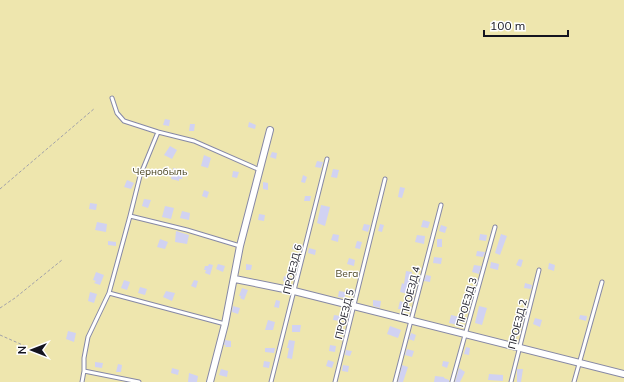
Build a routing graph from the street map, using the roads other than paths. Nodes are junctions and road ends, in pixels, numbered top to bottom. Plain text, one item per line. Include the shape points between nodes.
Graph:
1 (112, 98) dead end
2 (270, 130) dead end
3 (158, 132) junction
4 (327, 159) dead end
5 (260, 170) junction
6 (385, 179) dead end
7 (441, 205) dead end
8 (130, 216) junction
9 (495, 227) dead end
10 (240, 246) junction
11 (539, 270) dead end
12 (234, 279) junction
13 (602, 282) dead end
14 (294, 291) junction
15 (109, 293) junction
16 (354, 306) junction
17 (411, 321) junction
18 (225, 324) junction
19 (465, 334) junction
20 (519, 348) junction
21 (578, 363) junction
22 (84, 371) junction
23 (624, 374) edge
24 (82, 382) edge
25 (139, 382) edge
26 (210, 382) edge
27 (271, 382) edge
28 (335, 382) edge
29 (395, 382) edge
30 (452, 382) edge
31 (511, 382) edge
32 (574, 382) edge

1 - 3 lane via 116,113 124,121
2 - 5 street
3 - 5 lane via 194,141
3 - 8 lane via 140,176
4 - 14 lane, ПРОЕЗД 6
5 - 10 street
6 - 16 lane, ПРОЕЗД 5
7 - 17 lane, ПРОЕЗД 4
8 - 10 lane
8 - 15 lane
9 - 19 lane, ПРОЕЗД 3
10 - 12 street
11 - 20 lane, ПРОЕЗД 2
12 - 14 street
12 - 18 street
13 - 21 lane
14 - 16 street
14 - 27 lane, ПРОЕЗД 6
15 - 18 lane
15 - 22 lane via 88,337
16 - 17 street
16 - 28 lane, ПРОЕЗД 5
17 - 19 street
17 - 29 lane, ПРОЕЗД 4
18 - 26 street
19 - 20 street
19 - 30 lane, ПРОЕЗД 3
20 - 21 street
20 - 31 lane, ПРОЕЗД 2
21 - 23 street
21 - 32 lane
22 - 24 lane
22 - 25 lane

